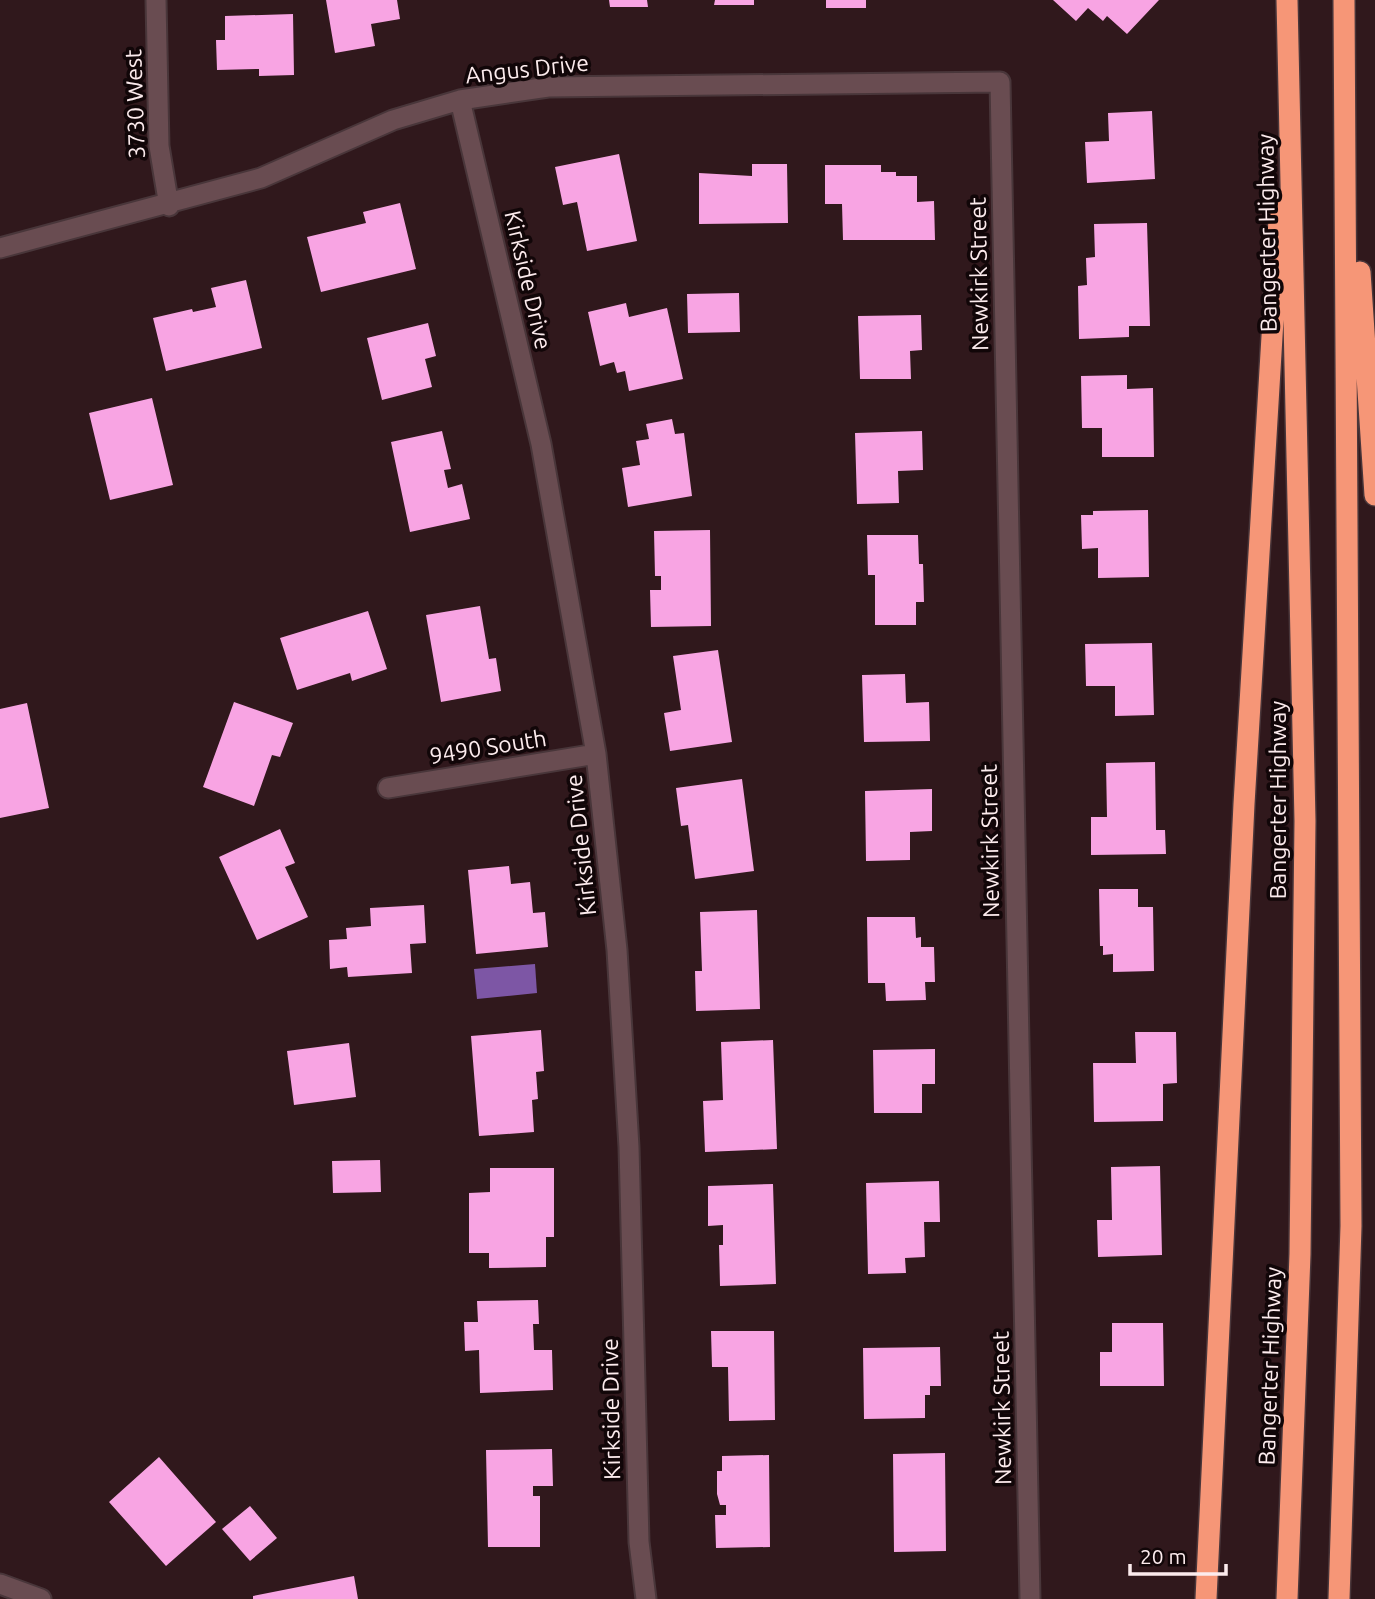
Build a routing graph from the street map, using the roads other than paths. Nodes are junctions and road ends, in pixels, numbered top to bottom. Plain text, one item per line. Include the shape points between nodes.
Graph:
1 (156, 0) edge
2 (1287, 0) edge
3 (1345, 0) edge
4 (1289, 71) junction
5 (1000, 82) joint
6 (1346, 96) junction
7 (460, 100) junction
8 (169, 206) junction
9 (0, 248) edge
10 (1375, 495) edge
11 (596, 754) junction
12 (388, 788) dead end
13 (0, 1584) edge
14 (41, 1599) edge
15 (646, 1599) edge
16 (1030, 1599) edge
17 (1206, 1599) edge
18 (1287, 1599) edge
19 (1339, 1599) edge

1 - 8 street, 3730 West via 159,146
2 - 4 highway, Bangerter Highway
3 - 6 highway
4 - 17 highway via 1244,791
4 - 18 highway, Bangerter Highway via 1305,863 1300,1240
5 - 7 street, Angus Drive via 548,87
5 - 16 street, Newkirk Street
6 - 10 highway
6 - 19 highway via 1351,1226
7 - 8 street, Angus Drive via 393,120 261,178
7 - 11 street, Kirkside Drive via 541,444
8 - 9 street, Angus Drive
11 - 12 street, 9490 South
11 - 15 street, Kirkside Drive via 617,950 629,1147 639,1542
13 - 14 street

